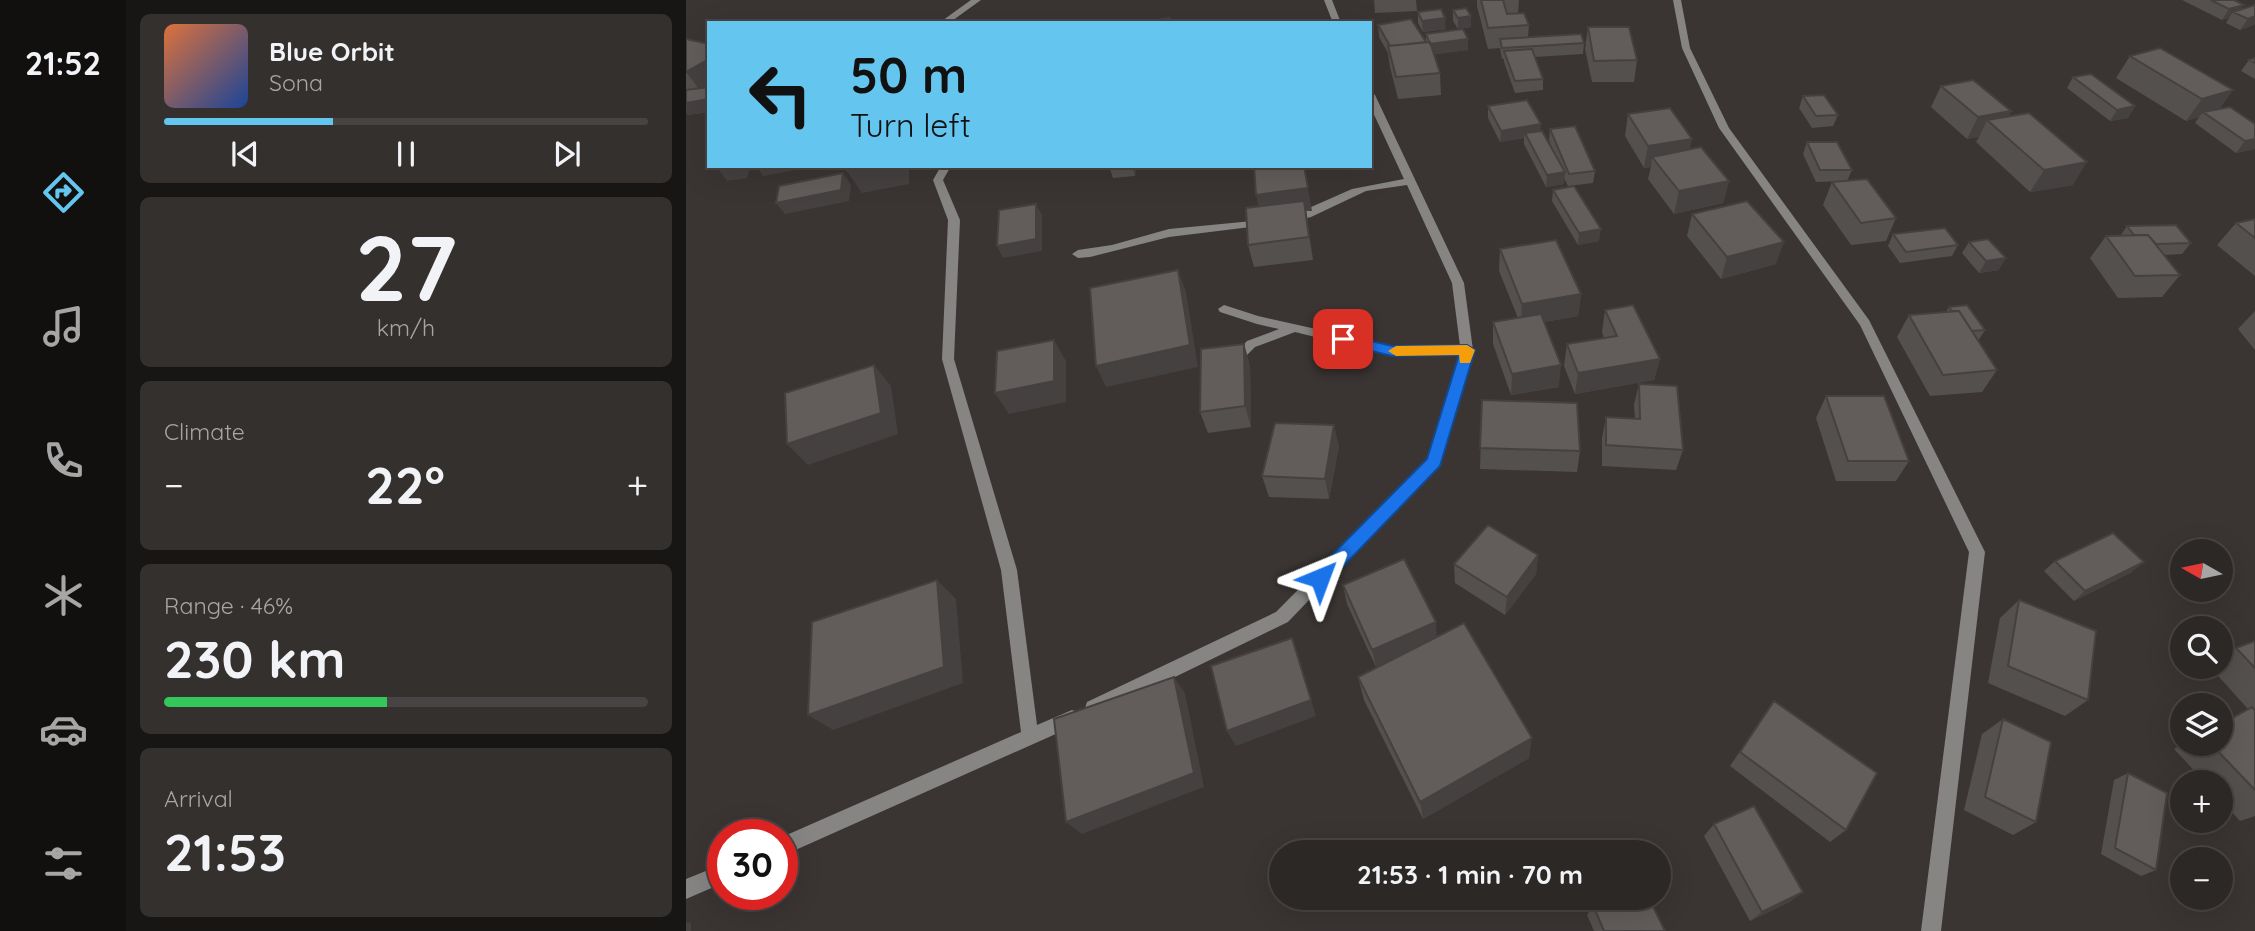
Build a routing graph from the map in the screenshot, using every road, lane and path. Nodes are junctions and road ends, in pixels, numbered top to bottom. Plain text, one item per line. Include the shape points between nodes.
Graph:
1 (977, 0) edge
2 (1328, 0) edge
3 (1677, 0) edge
4 (946, 21) edge
5 (1336, 21) edge
6 (1372, 99) edge
7 (945, 168) edge
8 (1410, 181) junction
9 (1078, 254) dead end
10 (1224, 309) dead end
11 (1294, 327) junction
12 (1467, 350) junction
13 (1235, 360) edge
14 (1031, 738) junction
15 (798, 840) edge
16 (707, 880) edge
17 (686, 889) edge
18 (1931, 931) edge

1 - 4 street
2 - 5 street
3 - 18 street via 1686,48 1724,128 1865,323 1977,552
6 - 8 street
7 - 14 street via 939,180 954,220 948,359 1009,570
8 - 9 street via 1357,190 1306,217 1167,233 1095,254
8 - 12 street via 1458,283
10 - 11 street
11 - 12 street via 1392,351
11 - 13 street via 1251,344
12 - 14 street via 1434,462 1282,617
14 - 15 street
16 - 17 street

